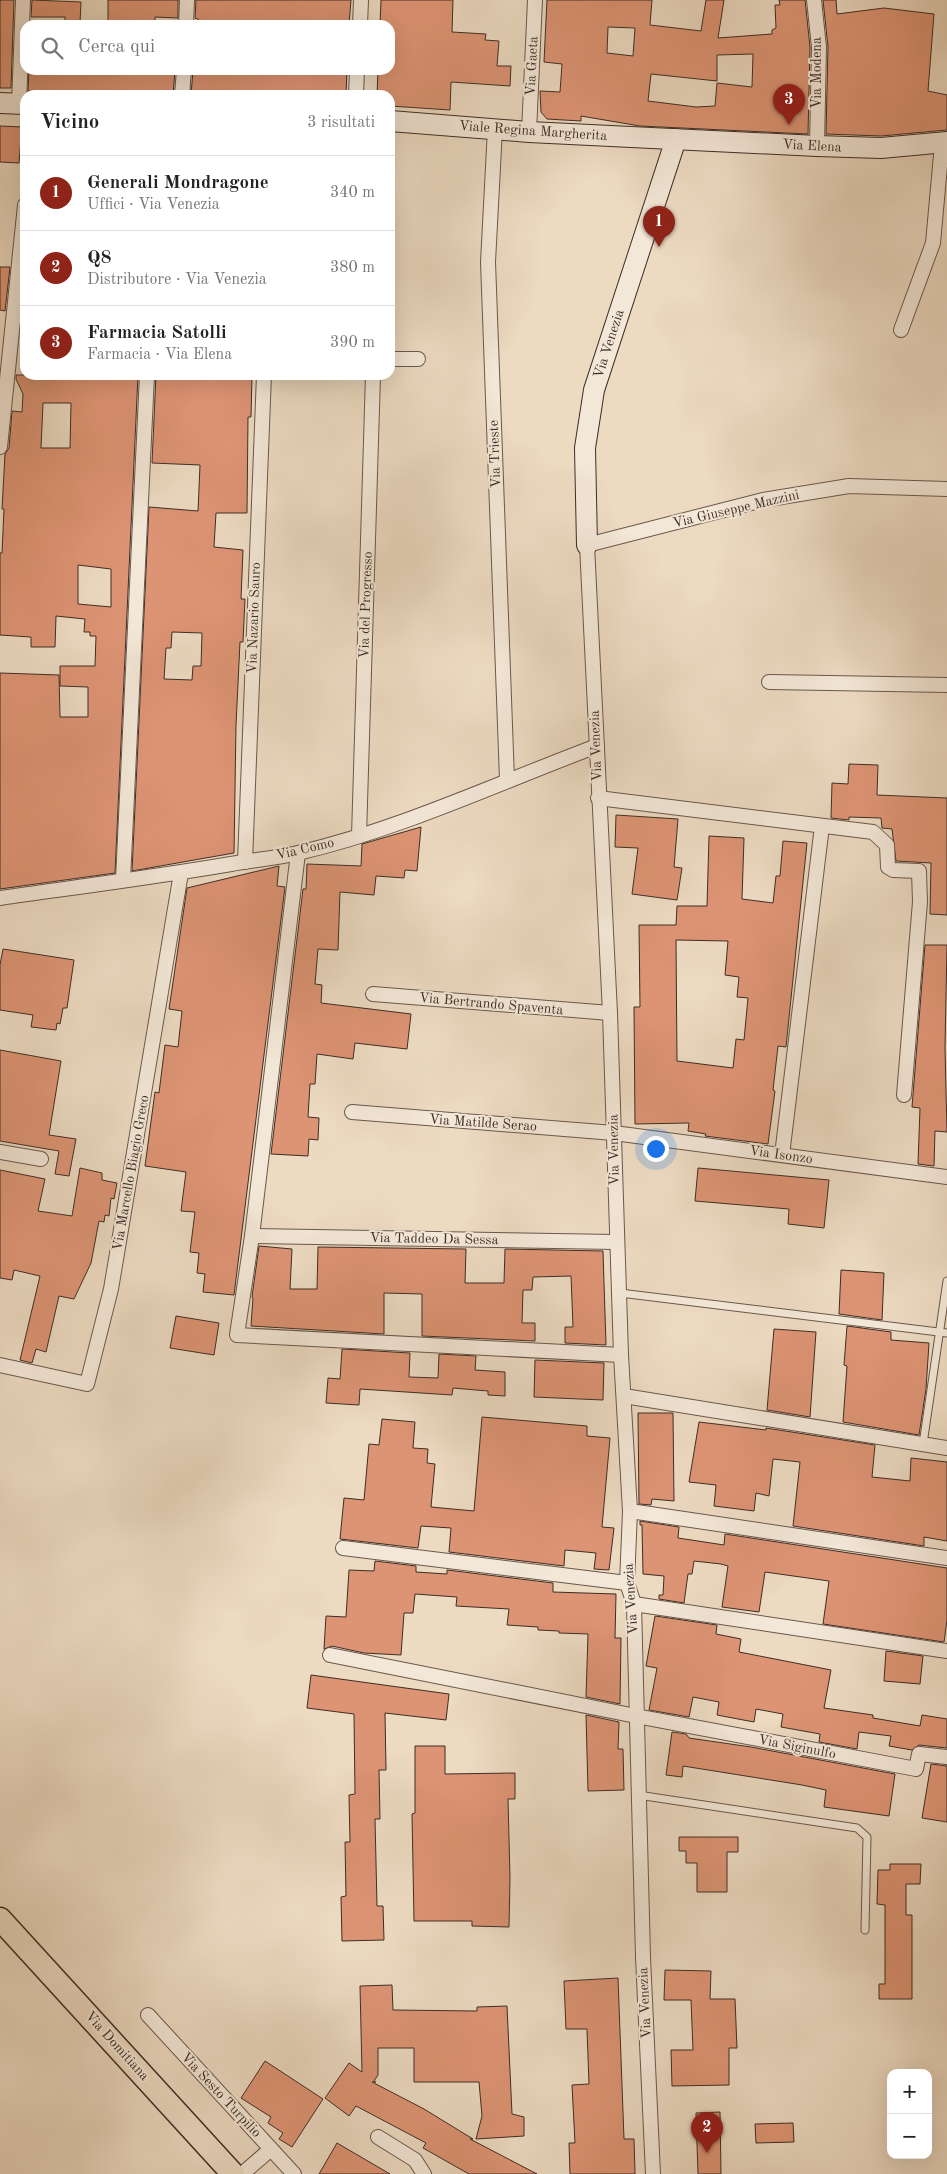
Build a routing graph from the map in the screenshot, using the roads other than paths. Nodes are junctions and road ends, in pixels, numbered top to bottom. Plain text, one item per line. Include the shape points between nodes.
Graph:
1 (23, 0) edge
2 (187, 0) edge
3 (362, 0) edge
4 (535, 0) edge
5 (814, 0) edge
6 (21, 20) edge
7 (186, 20) edge
8 (360, 20) edge
9 (20, 39) edge
10 (184, 75) edge
11 (357, 75) edge
12 (182, 90) edge
13 (356, 90) edge
14 (15, 104) edge
15 (395, 121) edge
16 (495, 129) junction
17 (529, 132) junction
18 (676, 139) junction
19 (945, 143) edge
20 (817, 146) junction
21 (20, 253) edge
22 (901, 330) dead end
23 (395, 359) edge
24 (418, 359) dead end
25 (147, 380) edge
26 (264, 380) edge
27 (373, 380) edge
28 (0, 447) edge
29 (947, 489) edge
30 (587, 545) junction
31 (769, 682) dead end
32 (947, 685) edge
33 (597, 746) junction
34 (506, 780) junction
35 (598, 798) junction
36 (822, 826) junction
37 (359, 836) junction
38 (298, 853) junction
39 (245, 862) junction
40 (181, 873) junction
41 (123, 880) junction
42 (0, 898) edge
43 (373, 994) dead end
44 (610, 1013) junction
45 (904, 1095) dead end
46 (352, 1112) dead end
47 (614, 1133) junction
48 (0, 1152) edge
49 (782, 1155) junction
50 (41, 1159) dead end
51 (947, 1177) edge
52 (252, 1236) junction
53 (616, 1242) junction
54 (947, 1282) edge
55 (620, 1293) junction
56 (944, 1333) edge
57 (620, 1355) junction
58 (0, 1365) edge
59 (624, 1396) junction
60 (923, 1444) junction
61 (947, 1448) edge
62 (630, 1511) junction
63 (343, 1548) dead end
64 (947, 1558) edge
65 (627, 1583) junction
66 (634, 1604) junction
67 (947, 1651) edge
68 (330, 1656) dead end
69 (636, 1716) junction
70 (947, 1757) edge
71 (638, 1795) junction
72 (0, 1919) edge
73 (865, 1930) dead end
74 (148, 2015) dead end
75 (378, 2137) dead end
76 (271, 2149) junction
77 (233, 2174) edge
78 (242, 2174) edge
79 (294, 2174) edge
80 (424, 2174) edge
81 (653, 2174) edge

1 - 6 street
2 - 7 street
3 - 8 street
4 - 17 street, Via Gaeta
5 - 20 street, Via Modena via 819,47
9 - 14 street
10 - 12 street
11 - 13 street
15 - 16 street, Viale Regina Margherita
16 - 17 street, Viale Regina Margherita
16 - 34 street, Via Trieste via 488,262
17 - 18 street, Viale Regina Margherita
18 - 20 street, Via Elena
18 - 30 street, Via Venezia via 594,390 584,448
19 - 20 street, Via Elena via 881,148
19 - 22 street via 933,243
21 - 28 street
23 - 24 street
25 - 41 street
26 - 39 street, Via Nazario Sauro
27 - 37 street, Via del Progresso
29 - 30 street, Via Giuseppe Mazzini via 849,486 772,498
30 - 33 street, Via Venezia
31 - 32 street
33 - 34 street, Via Como
33 - 35 street, Via Venezia
34 - 37 street, Via Como
35 - 36 street
35 - 44 street, Via Venezia
36 - 45 street via 873,832 887,845 888,867 920,872
36 - 49 street
37 - 38 street, Via Como
38 - 39 street, Via Como
38 - 52 street
39 - 40 street, Via Como
40 - 41 street, Via Como
40 - 58 street, Via Marcello Biagio Greco via 111,1289 87,1384
41 - 42 street, Via Como
43 - 44 street, Via Bertrando Spaventa
44 - 47 street, Via Venezia
46 - 47 street, Via Matilde Serao
47 - 49 street, Via Isonzo
47 - 53 street, Via Venezia
48 - 50 street
49 - 51 street, Via Isonzo
52 - 53 street, Via Taddeo Da Sessa
52 - 57 street via 238,1335
53 - 55 street, Via Venezia
54 - 56 lane
55 - 56 lane
55 - 57 street, Via Venezia
56 - 60 lane
57 - 59 street, Via Venezia
59 - 60 street
59 - 62 street, Via Venezia
60 - 61 street
62 - 64 street
62 - 65 street, Via Venezia
63 - 65 street
65 - 66 street, Via Venezia
66 - 67 street
66 - 69 street, Via Venezia
68 - 69 street
69 - 70 street, Via Siginulfo via 916,1769 920,1754
69 - 71 street, Via Venezia
71 - 73 lane via 857,1828 867,1838
71 - 81 street, Via Venezia
72 - 77 main road, Via Domitiana
74 - 76 street, Via Sesto Turpilio
75 - 80 street via 415,2160
76 - 78 street
76 - 79 street, Via Sesto Turpilio

